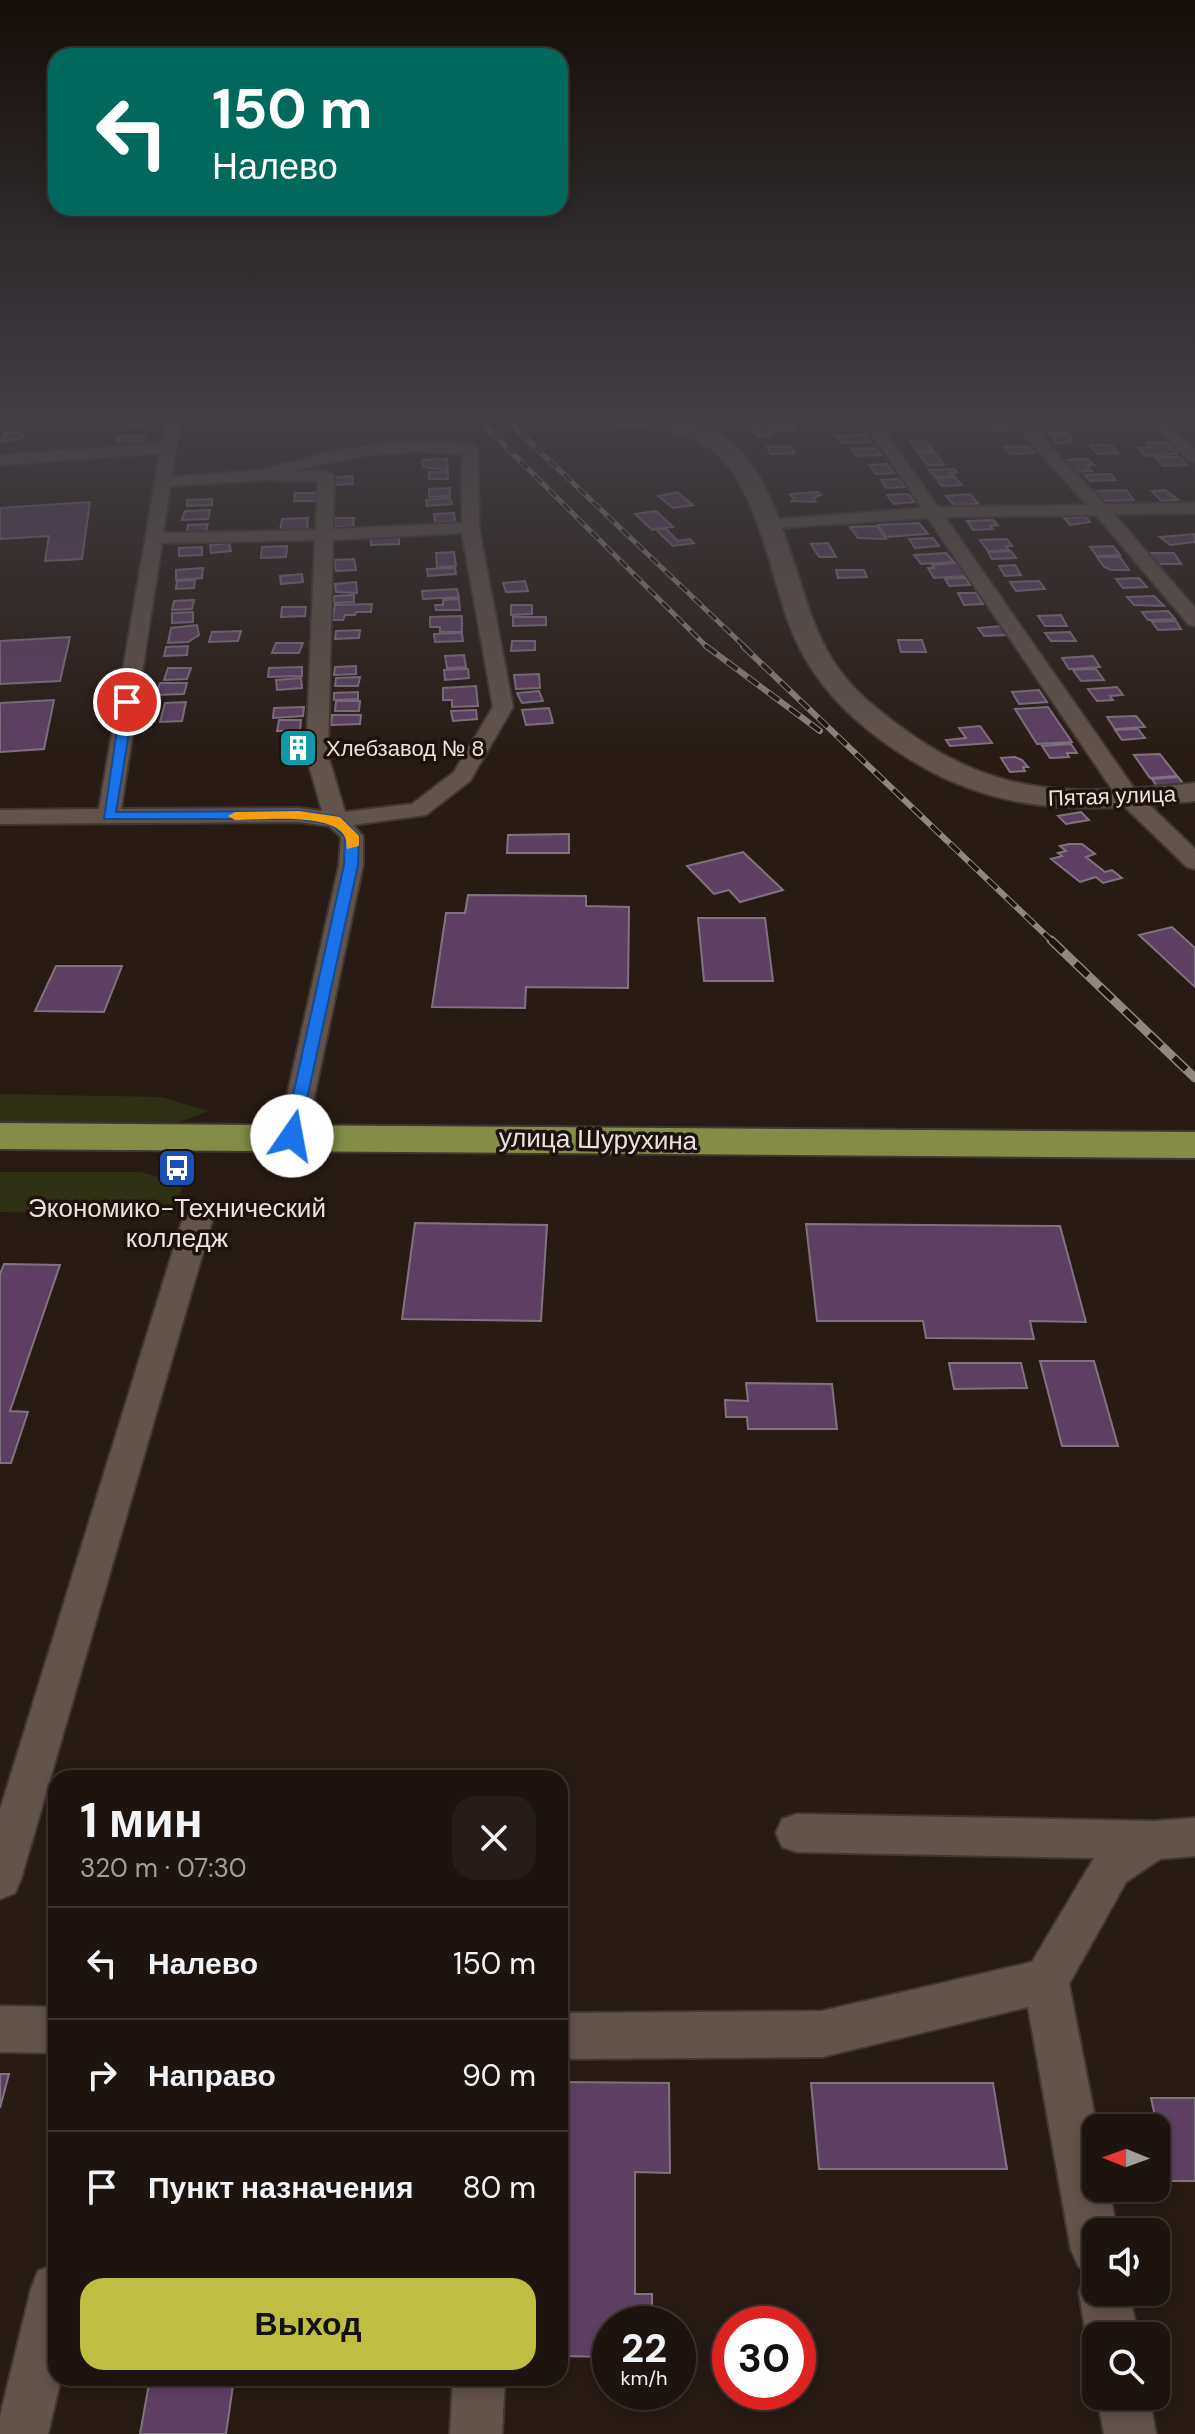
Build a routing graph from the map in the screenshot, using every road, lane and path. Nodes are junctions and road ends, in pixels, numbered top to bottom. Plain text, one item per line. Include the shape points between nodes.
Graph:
1 (155, 533) edge
2 (374, 533) edge
3 (471, 533) edge
4 (771, 533) edge
5 (949, 533) edge
6 (1120, 533) edge
7 (324, 535) junction
8 (154, 538) junction
9 (1195, 620) edge
10 (1195, 792) edge
11 (1130, 799) junction
12 (109, 816) junction
13 (0, 817) edge
14 (336, 820) junction
15 (1195, 862) edge
16 (0, 1136) edge
17 (292, 1136) junction
18 (1195, 1145) edge
19 (198, 1218) dead end
20 (797, 1833) dead end
21 (1174, 1838) edge
22 (0, 1879) edge
23 (1046, 1981) junction
24 (0, 2029) edge
25 (48, 2030) edge
26 (568, 2036) edge
27 (1090, 2218) edge
28 (48, 2323) edge
29 (479, 2386) edge
30 (1126, 2410) edge
31 (22, 2434) edge
32 (476, 2434) edge
33 (1130, 2434) edge

1 - 8 street
2 - 7 street
3 - 14 street via 503,707 462,776 418,810
4 - 11 street, Пятая улица via 826,671 913,753 961,779 1013,795
5 - 11 street
6 - 9 street
7 - 8 street
7 - 14 street via 317,755
8 - 12 street
10 - 11 street, Пятая улица
11 - 15 street
12 - 13 street
12 - 14 street via 299,815
14 - 17 street via 352,836 351,865
16 - 17 highway, улица Шурухина
17 - 18 highway, улица Шурухина
19 - 22 street
20 - 21 street
21 - 23 street via 1111,1868
23 - 26 street via 822,2034
23 - 27 street
24 - 25 street
28 - 31 street
29 - 32 street
30 - 33 street

